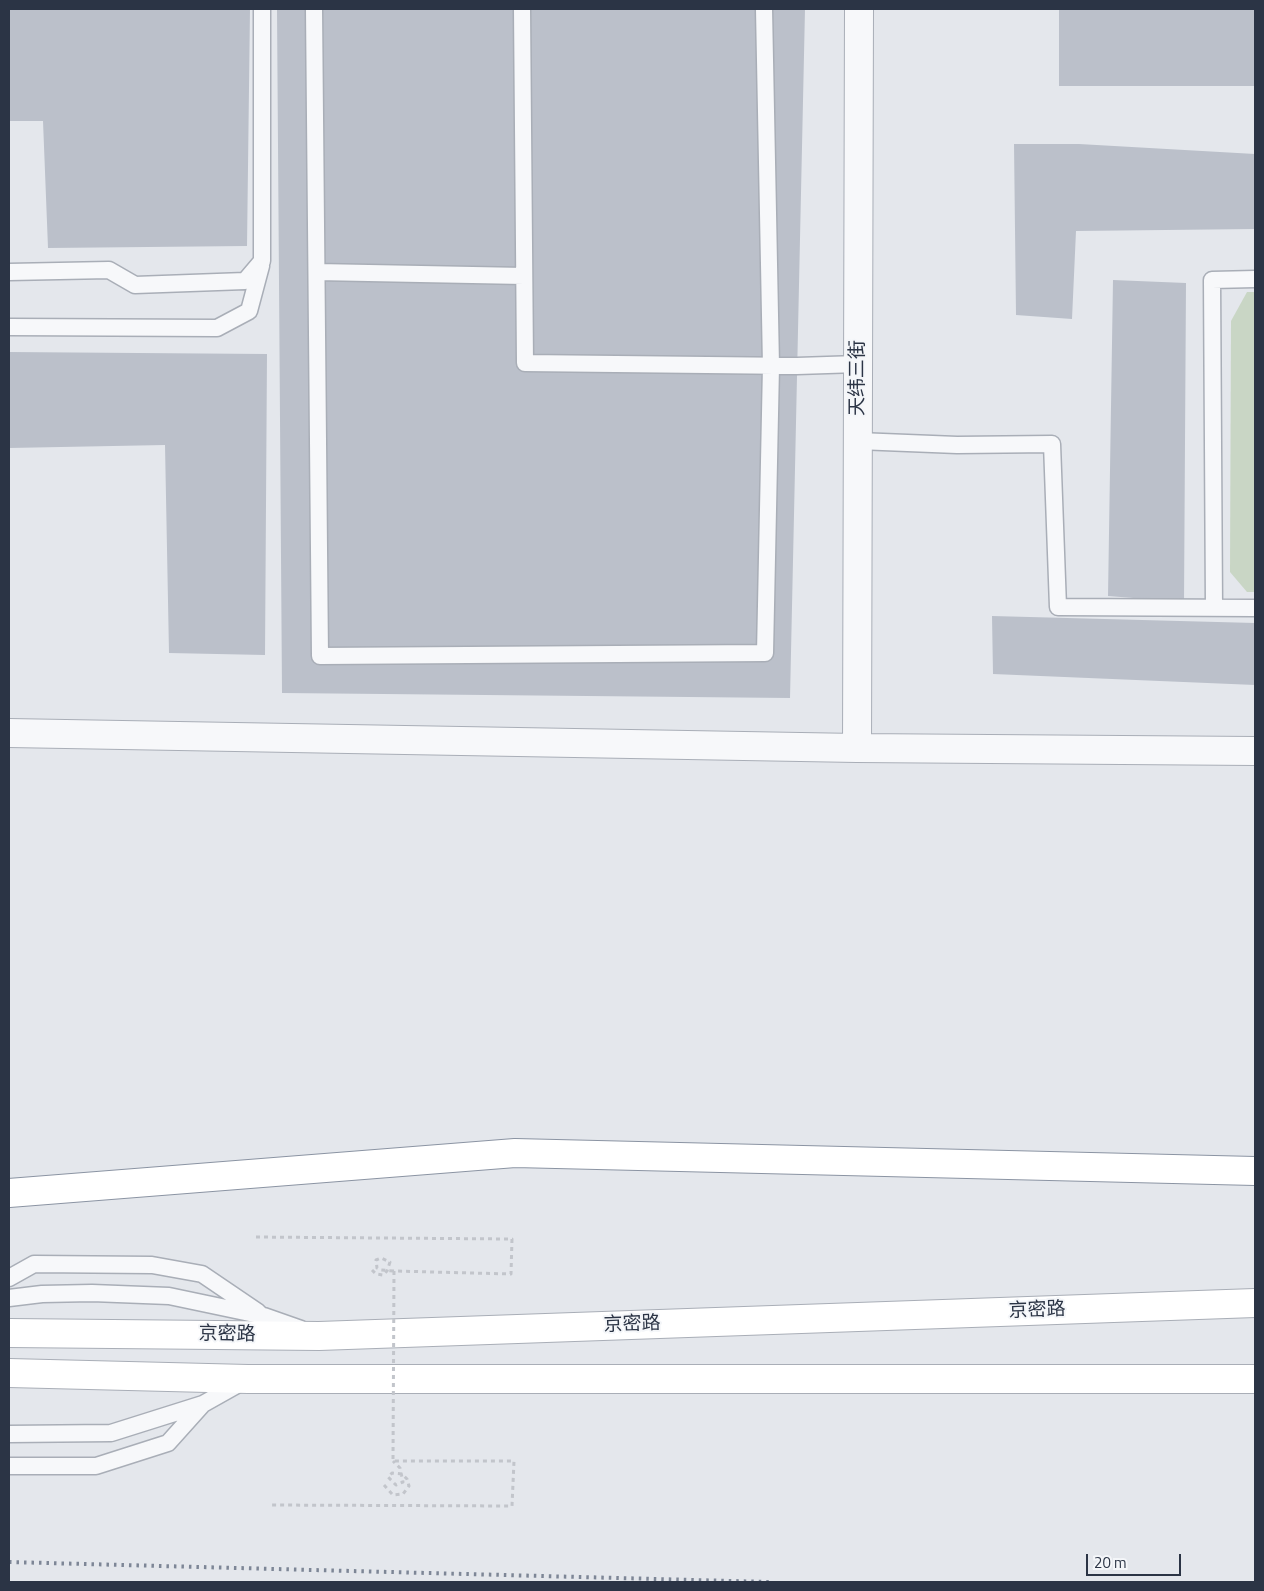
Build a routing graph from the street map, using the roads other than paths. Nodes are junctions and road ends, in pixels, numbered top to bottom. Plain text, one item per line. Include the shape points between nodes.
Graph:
1 (262, 9) edge
2 (314, 9) edge
3 (522, 9) edge
4 (764, 9) edge
5 (859, 9) edge
6 (262, 262) junction
7 (9, 272) edge
8 (317, 272) junction
9 (524, 276) junction
10 (1255, 279) edge
11 (9, 327) edge
12 (858, 364) junction
13 (771, 366) junction
14 (858, 441) junction
15 (1214, 608) junction
16 (1255, 608) edge
17 (9, 733) edge
18 (857, 748) junction
19 (1255, 751) edge
20 (1255, 1172) edge
21 (9, 1193) edge
22 (9, 1278) edge
23 (9, 1298) edge
24 (1255, 1303) edge
25 (264, 1316) junction
26 (9, 1333) edge
27 (319, 1336) junction
28 (9, 1373) edge
29 (248, 1379) junction
30 (1255, 1379) edge
31 (203, 1404) junction
32 (9, 1434) edge
33 (9, 1466) edge

1 - 6 lane
2 - 8 lane
3 - 9 lane
4 - 13 lane
5 - 12 street, 天纬三街
6 - 7 lane via 245,281 134,286 109,270
6 - 11 lane via 249,312 217,328
8 - 9 lane
8 - 13 lane via 320,656 765,653
9 - 13 lane via 525,363
10 - 15 lane via 1212,280
12 - 13 lane
12 - 14 street, 天纬三街
14 - 15 lane via 1052,444 1058,607
14 - 18 street, 天纬三街
15 - 16 lane
17 - 18 street
18 - 19 street
20 - 21 main road via 515,1152
22 - 25 lane via 34,1264 152,1265 202,1274
23 - 25 lane via 92,1293 169,1296
24 - 27 main road, 京密路
25 - 27 lane
26 - 27 main road, 京密路
28 - 29 main road
29 - 30 main road
29 - 31 lane
31 - 32 lane via 111,1433
31 - 33 lane via 168,1443 96,1466

